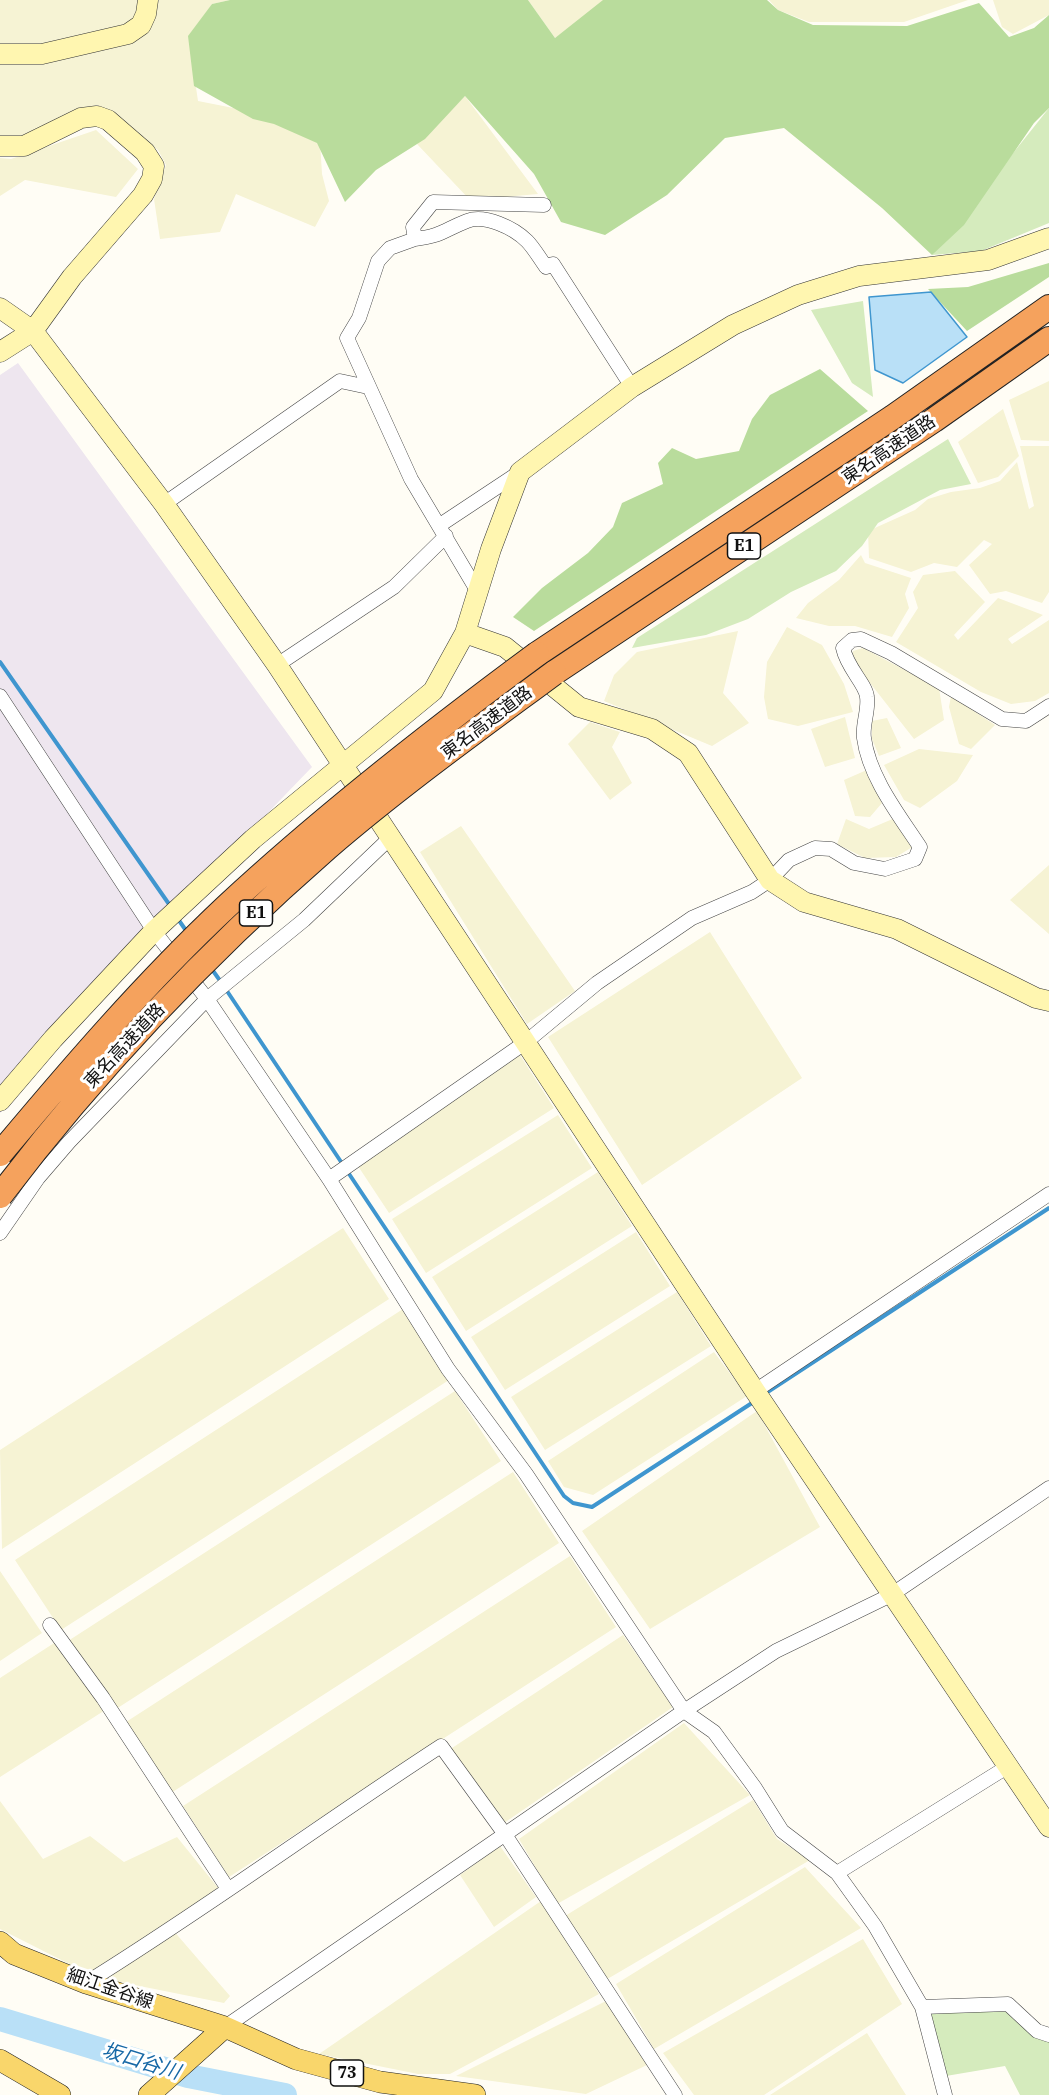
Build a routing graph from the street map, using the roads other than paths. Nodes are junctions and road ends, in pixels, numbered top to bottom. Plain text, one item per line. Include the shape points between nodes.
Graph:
1 (148, 0) edge
2 (0, 54) edge
3 (0, 146) edge
4 (544, 205) dead end
5 (1049, 238) edge
6 (415, 239) junction
7 (0, 308) edge
8 (1042, 313) edge
9 (33, 331) junction
10 (1049, 339) edge
11 (0, 352) edge
12 (368, 387) junction
13 (632, 387) junction
14 (520, 472) junction
15 (164, 504) junction
16 (443, 530) junction
17 (478, 592) junction
18 (465, 633) junction
19 (277, 665) junction
20 (0, 696) edge
21 (1049, 706) edge
22 (344, 764) junction
23 (391, 837) junction
24 (770, 880) junction
25 (167, 918) junction
26 (212, 996) junction
27 (1049, 1000) edge
28 (526, 1042) junction
29 (0, 1101) edge
30 (0, 1154) edge
31 (333, 1176) junction
32 (1049, 1194) edge
33 (0, 1196) edge
34 (0, 1233) edge
35 (759, 1397) junction
36 (1049, 1488) edge
37 (891, 1595) junction
38 (50, 1625) dead end
39 (684, 1711) junction
40 (1007, 1767) junction
41 (1049, 1827) edge
42 (504, 1833) junction
43 (837, 1873) junction
44 (228, 1889) junction
45 (0, 1942) edge
46 (86, 1983) junction
47 (922, 2007) junction
48 (218, 2033) junction
49 (1049, 2035) edge
50 (0, 2060) edge
51 (60, 2095) edge
52 (149, 2095) edge
53 (475, 2095) edge
54 (675, 2095) edge
55 (945, 2095) edge

1 - 2 street via 141,25 128,34 42,54
3 - 9 street via 24,146 81,118 97,116 108,120 146,152 154,166 143,195 72,277
4 - 6 street via 433,202 412,227
5 - 13 street via 988,260 859,276 798,295 733,325
6 - 12 street via 390,248 378,261 359,318 347,338
6 - 13 street via 437,237 469,220 490,221 511,229 528,242 546,267 553,264
7 - 9 street
8 - 30 highway, 東名高速道路 / E1, bridge via 537,654 378,775 226,907 109,1026
9 - 11 street
9 - 15 street
10 - 33 highway, 東名高速道路 / E1, bridge via 554,674 328,848 195,973 82,1092
12 - 15 street via 340,381
12 - 16 street via 411,479
13 - 14 street
14 - 16 street
14 - 17 street
15 - 19 street
16 - 17 street
16 - 19 street via 393,587
17 - 18 street
18 - 22 street via 433,691
18 - 24 street via 505,647 579,707 652,729 688,753
19 - 22 street
20 - 25 street
21 - 24 street via 1026,721 1002,719 891,653 861,639 852,640 843,648 846,662 867,695 863,735 867,756 920,848 915,859 885,869 854,863 831,849 815,848 789,860
22 - 23 street
22 - 25 street via 252,839
23 - 26 street via 304,920
23 - 28 street
24 - 27 street via 804,902 897,929 1036,998
24 - 28 street via 692,918 597,983
25 - 26 street
25 - 29 street
26 - 31 street
26 - 34 street via 69,1143 38,1178
28 - 31 street
28 - 35 street
31 - 39 street via 448,1369 526,1474
32 - 35 street
35 - 37 street
36 - 37 street
37 - 39 street via 776,1651
37 - 40 street
38 - 44 street via 103,1698
39 - 42 street
39 - 43 street via 714,1732 782,1831
40 - 41 street
40 - 43 street
42 - 44 street via 441,1746
42 - 48 street
42 - 54 street
43 - 47 street via 875,1926
44 - 46 street
45 - 46 main road, 細江金谷線 / 73 via 14,1954
46 - 48 main road, 細江金谷線 / 73
47 - 49 street via 1008,2004 1037,2031
47 - 55 street
48 - 52 main road
48 - 53 main road, 73 via 380,2082
50 - 51 main road

